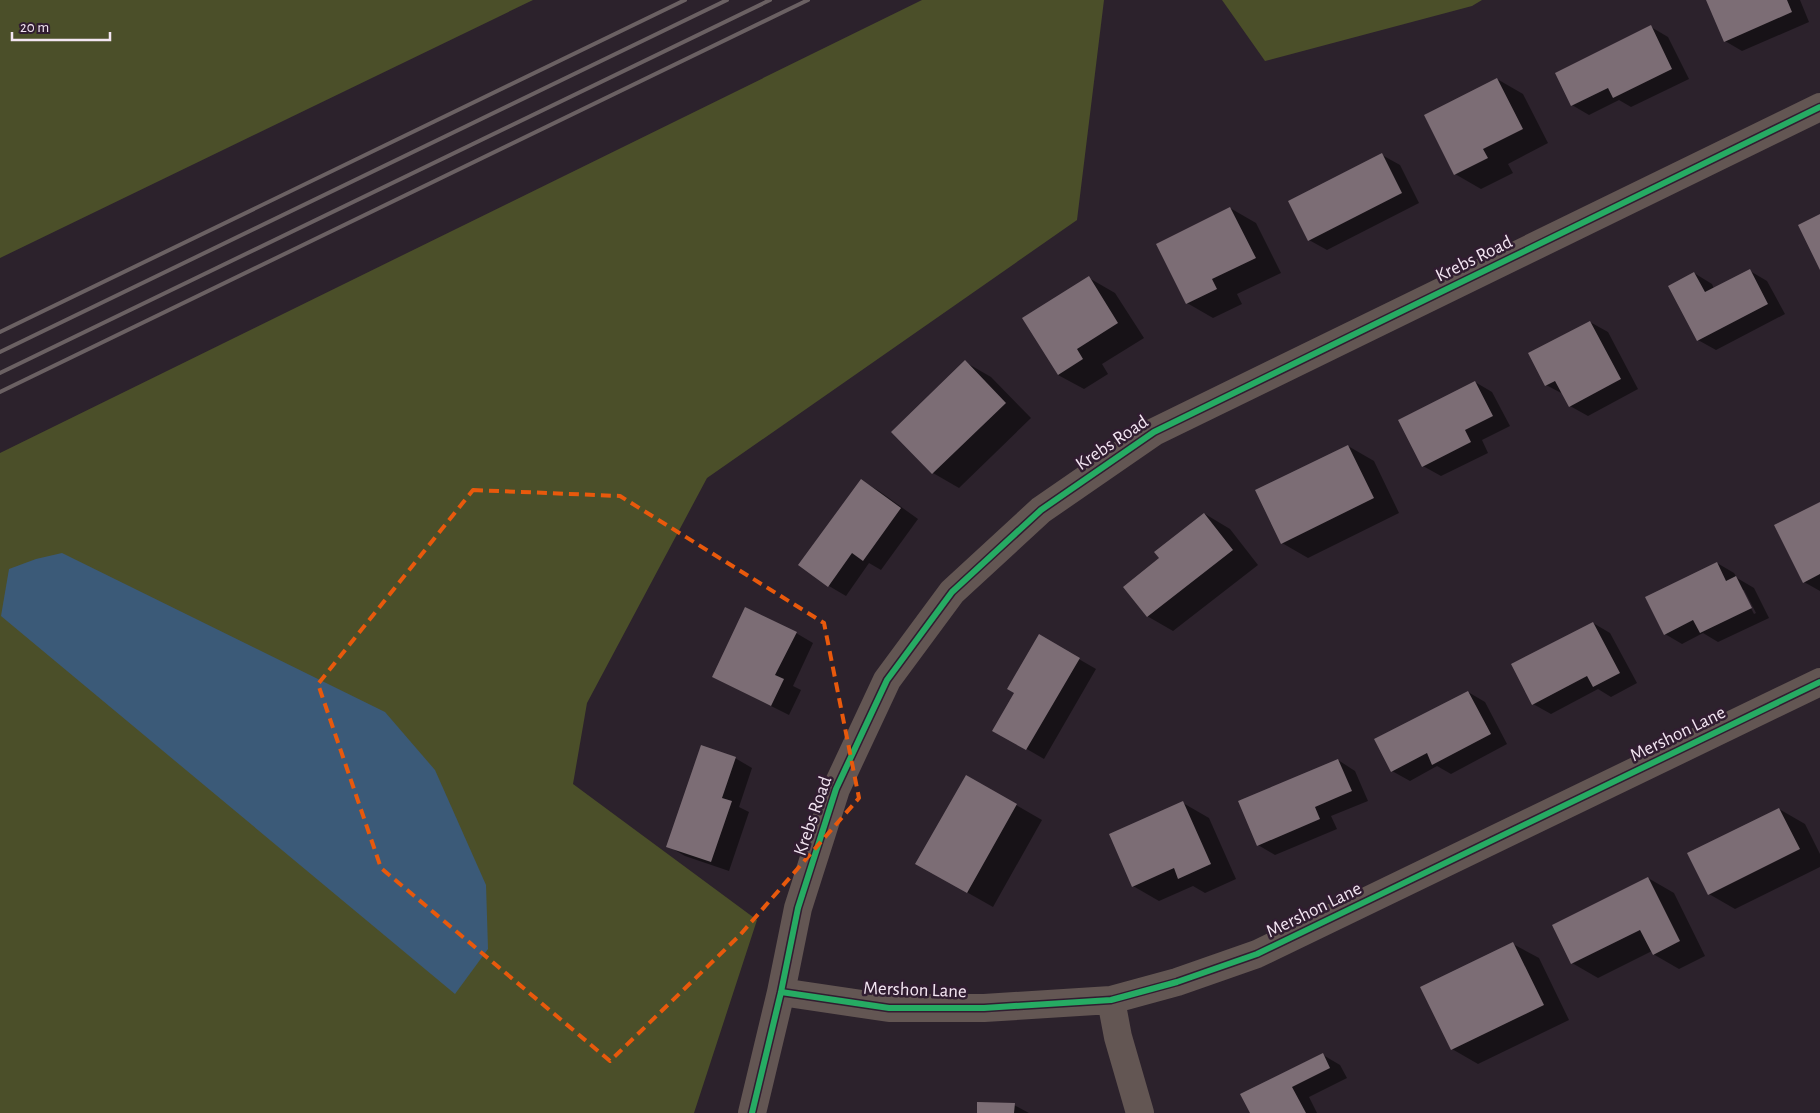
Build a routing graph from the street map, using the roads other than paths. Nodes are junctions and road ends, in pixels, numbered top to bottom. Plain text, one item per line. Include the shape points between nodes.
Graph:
1 (1820, 107) edge
2 (1820, 682) edge
3 (780, 992) junction
4 (1112, 1000) junction
5 (752, 1113) edge
6 (1140, 1113) edge

1 - 3 street, Krebs Road via 1154,432 1041,510 952,592 887,680 836,789 798,908
2 - 4 street, Mershon Lane via 1257,954
3 - 4 street, Mershon Lane via 889,1008 984,1008
3 - 5 street, Krebs Road
4 - 6 street via 1118,1037

